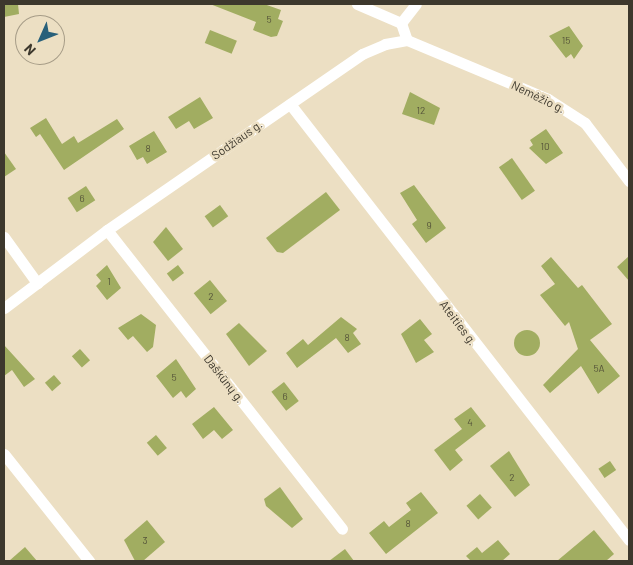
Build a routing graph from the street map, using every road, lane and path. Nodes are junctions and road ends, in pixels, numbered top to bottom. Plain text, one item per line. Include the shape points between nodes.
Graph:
1 (358, 4) edge
2 (416, 4) edge
3 (401, 24) junction
4 (407, 40) junction
5 (290, 104) junction
6 (629, 181) edge
7 (107, 230) junction
8 (4, 237) edge
9 (37, 282) junction
10 (4, 308) edge
11 (4, 454) edge
12 (342, 529) dead end
13 (629, 540) edge
14 (88, 561) edge

1 - 3 street
2 - 3 street
3 - 4 street
4 - 5 street, Sodžiaus g. via 362,54
4 - 6 street, Nemėžio g. via 569,112 585,124
5 - 7 street, Sodžiaus g.
5 - 13 street, Ateities g.
7 - 9 street, Sodžiaus g.
7 - 12 street, Daškūnų g.
8 - 9 street
9 - 10 street, Sodžiaus g.
11 - 14 street

